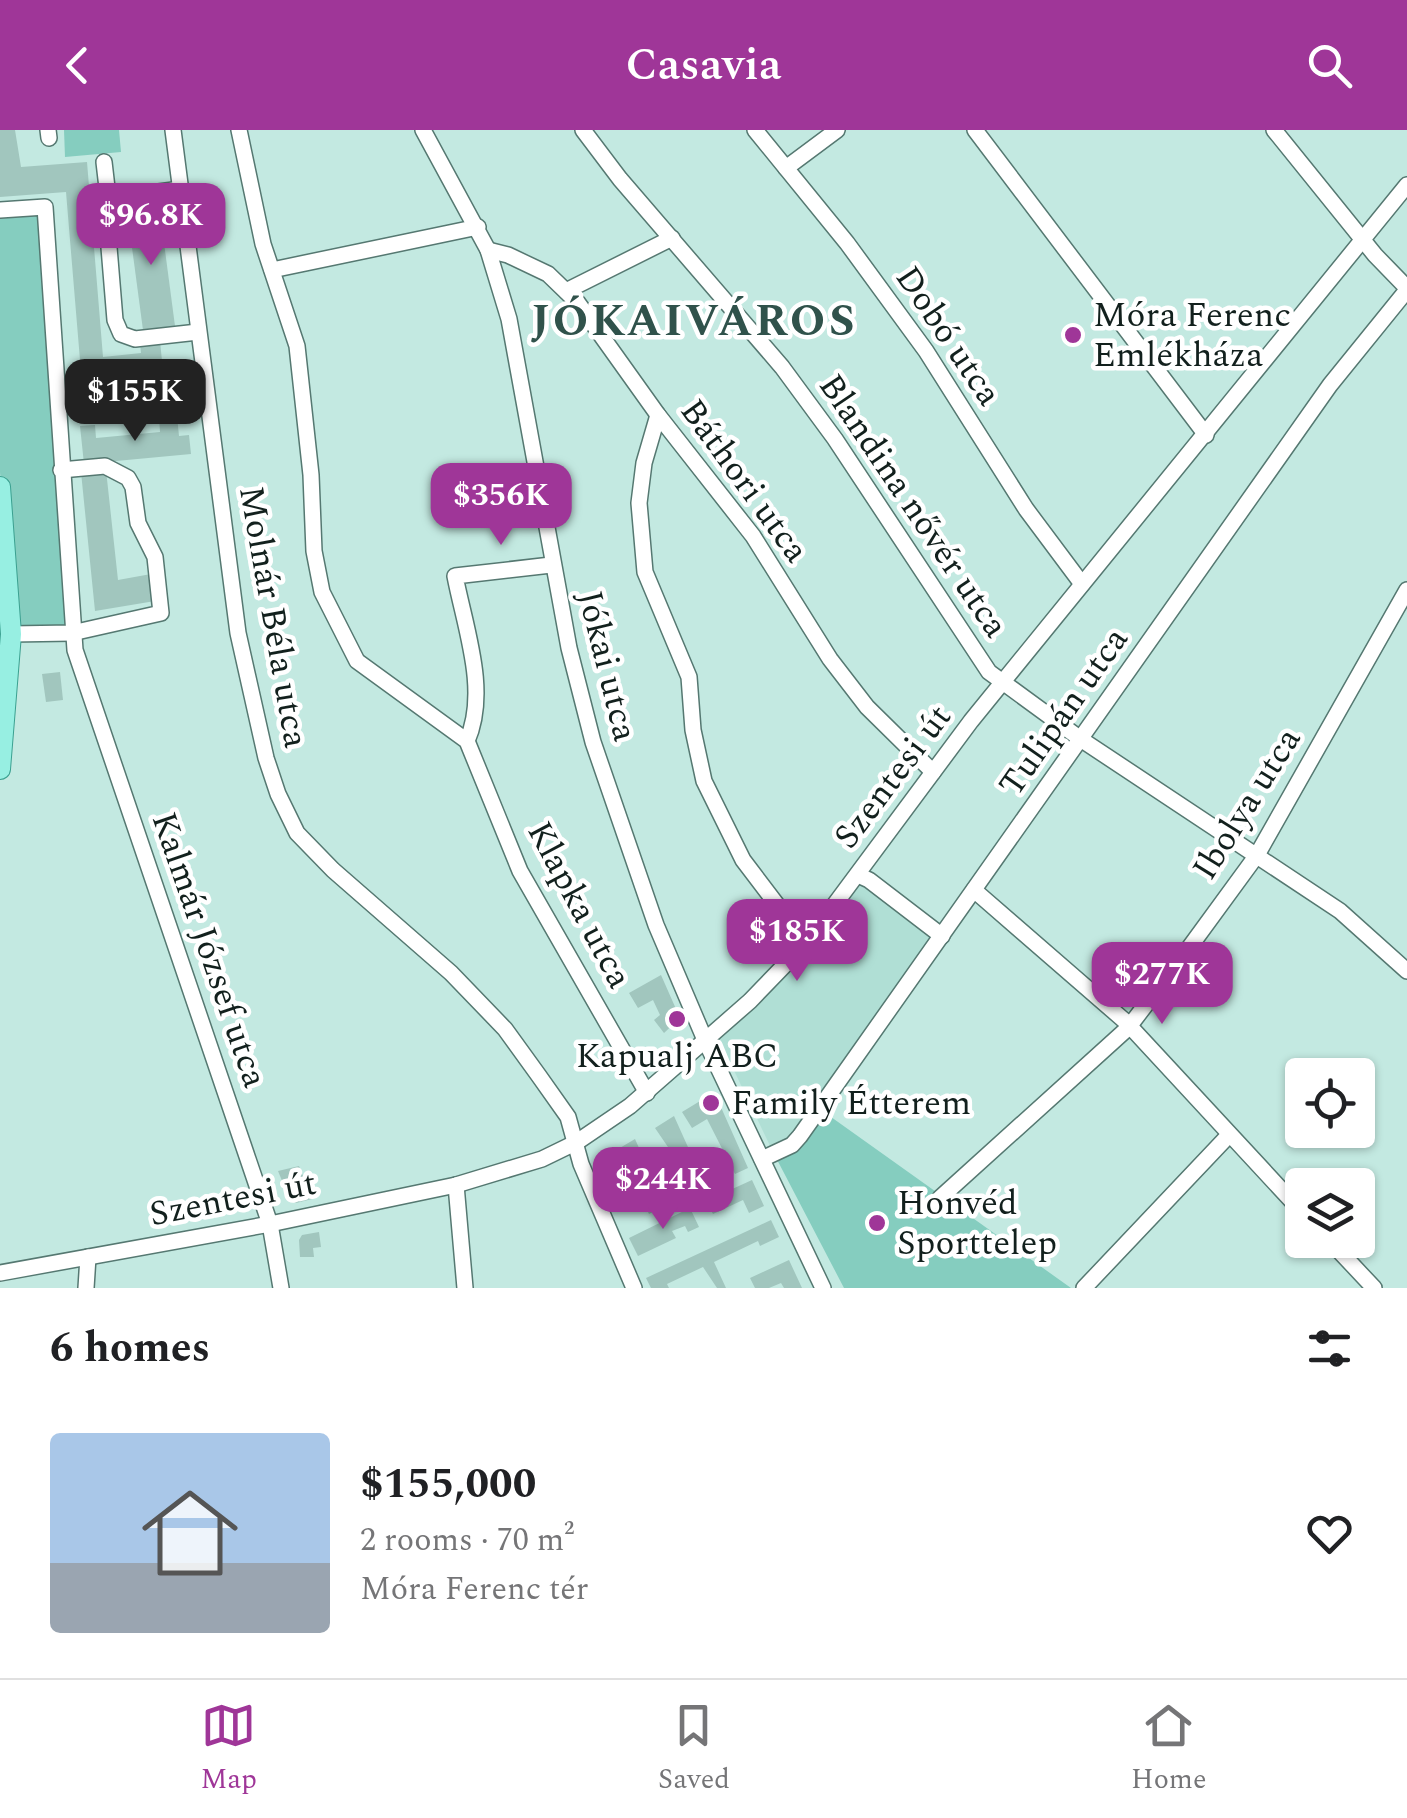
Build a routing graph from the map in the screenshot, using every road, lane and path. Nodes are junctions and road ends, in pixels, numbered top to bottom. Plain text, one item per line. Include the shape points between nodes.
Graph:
1 (173, 130) edge
2 (239, 130) edge
3 (423, 130) edge
4 (583, 130) edge
5 (755, 130) edge
6 (837, 130) edge
7 (975, 130) edge
8 (1274, 130) edge
9 (104, 162) dead end
10 (786, 168) junction
11 (1407, 185) edge
12 (181, 189) junction
13 (109, 205) junction
14 (0, 210) edge
15 (478, 227) junction
16 (672, 238) junction
17 (1363, 240) junction
18 (488, 250) junction
19 (272, 270) junction
20 (1407, 289) edge
21 (566, 292) junction
22 (198, 332) junction
23 (658, 415) junction
24 (1206, 435) junction
25 (61, 470) junction
26 (0, 488) edge
27 (551, 564) junction
28 (1082, 584) junction
29 (1407, 590) edge
30 (72, 633) junction
31 (8, 640) edge
32 (1001, 684) junction
33 (1082, 740) junction
34 (468, 741) junction
35 (0, 768) edge
36 (933, 772) junction
37 (1257, 855) junction
38 (858, 875) junction
39 (974, 890) junction
40 (942, 936) junction
41 (806, 943) junction
42 (1407, 971) edge
43 (1130, 1026) junction
44 (705, 1040) junction
45 (647, 1092) junction
46 (1229, 1135) junction
47 (577, 1142) junction
48 (762, 1160) junction
49 (456, 1185) junction
50 (1285, 1194) edge
51 (940, 1198) dead end
52 (270, 1224) junction
53 (88, 1257) junction
54 (1345, 1258) edge
55 (0, 1273) edge
56 (86, 1288) edge
57 (281, 1288) edge
58 (464, 1288) edge
59 (634, 1288) edge
60 (823, 1288) edge
61 (1084, 1288) edge
62 (1374, 1288) edge

1 - 12 street, Molnár Béla utca
2 - 19 street
3 - 15 street, Jókai utca
4 - 16 street, Blandina nővér utca
5 - 10 street, Dobó utca
6 - 10 street
7 - 24 street
8 - 17 street
9 - 13 street
10 - 28 street, Dobó utca via 926,352
11 - 17 street, Szentesi út
12 - 13 street via 121,197
12 - 22 street, Molnár Béla utca
13 - 22 street via 117,328 135,339
14 - 25 street, Kalmár József utca via 45,208
15 - 18 street, Jókai utca
15 - 19 street
16 - 21 street
16 - 32 street, Blandina nővér utca via 782,366
17 - 20 street
17 - 24 street, Szentesi út
18 - 21 street, Báthori utca via 548,274
18 - 27 street, Jókai utca via 526,402
19 - 34 street via 297,346 322,592 357,660
20 - 33 street, Tulipán utca via 1330,385
21 - 23 street, Báthori utca
22 - 47 street, Molnár Béla utca via 238,633 278,794 297,833 505,1029 568,1117
23 - 36 street, Báthori utca via 752,536 866,706
23 - 41 street via 639,504 645,572 690,677 692,730 704,780 743,860
24 - 28 street, Szentesi út
25 - 30 street, Kalmár József utca
25 - 30 street via 105,466 128,478 154,557 161,609 158,615
26 - 31 main road
27 - 34 street via 455,576 477,690
27 - 44 street, Jókai utca via 593,742 656,925
28 - 32 street, Szentesi út
29 - 37 street, Ibolya utca
30 - 31 street
30 - 52 street, Kalmár József utca
31 - 35 main road
32 - 33 street, Blandina nővér utca
32 - 36 street, Szentesi út
33 - 37 street, Blandina nővér utca
33 - 39 street, Tulipán utca
34 - 45 street, Klapka utca via 520,871
36 - 38 street, Szentesi út
37 - 42 street, Blandina nővér utca via 1340,911
37 - 43 street, Ibolya utca
38 - 40 street
38 - 41 street, Szentesi út
39 - 40 street, Tulipán utca
39 - 43 street
40 - 48 street, Tulipán utca via 807,1127
41 - 44 street, Szentesi út
43 - 46 street
43 - 51 street, Ibolya utca
44 - 45 street, Szentesi út
44 - 48 street, Jókai utca
45 - 47 street, Szentesi út
46 - 50 street
46 - 61 street
47 - 49 street, Szentesi út
47 - 59 street, Molnár Béla utca
48 - 60 street, Jókai utca
49 - 52 street, Szentesi út
49 - 58 street
52 - 53 street, Szentesi út
52 - 57 street, Kalmár József utca
53 - 55 street, Szentesi út
53 - 56 street
54 - 62 street

